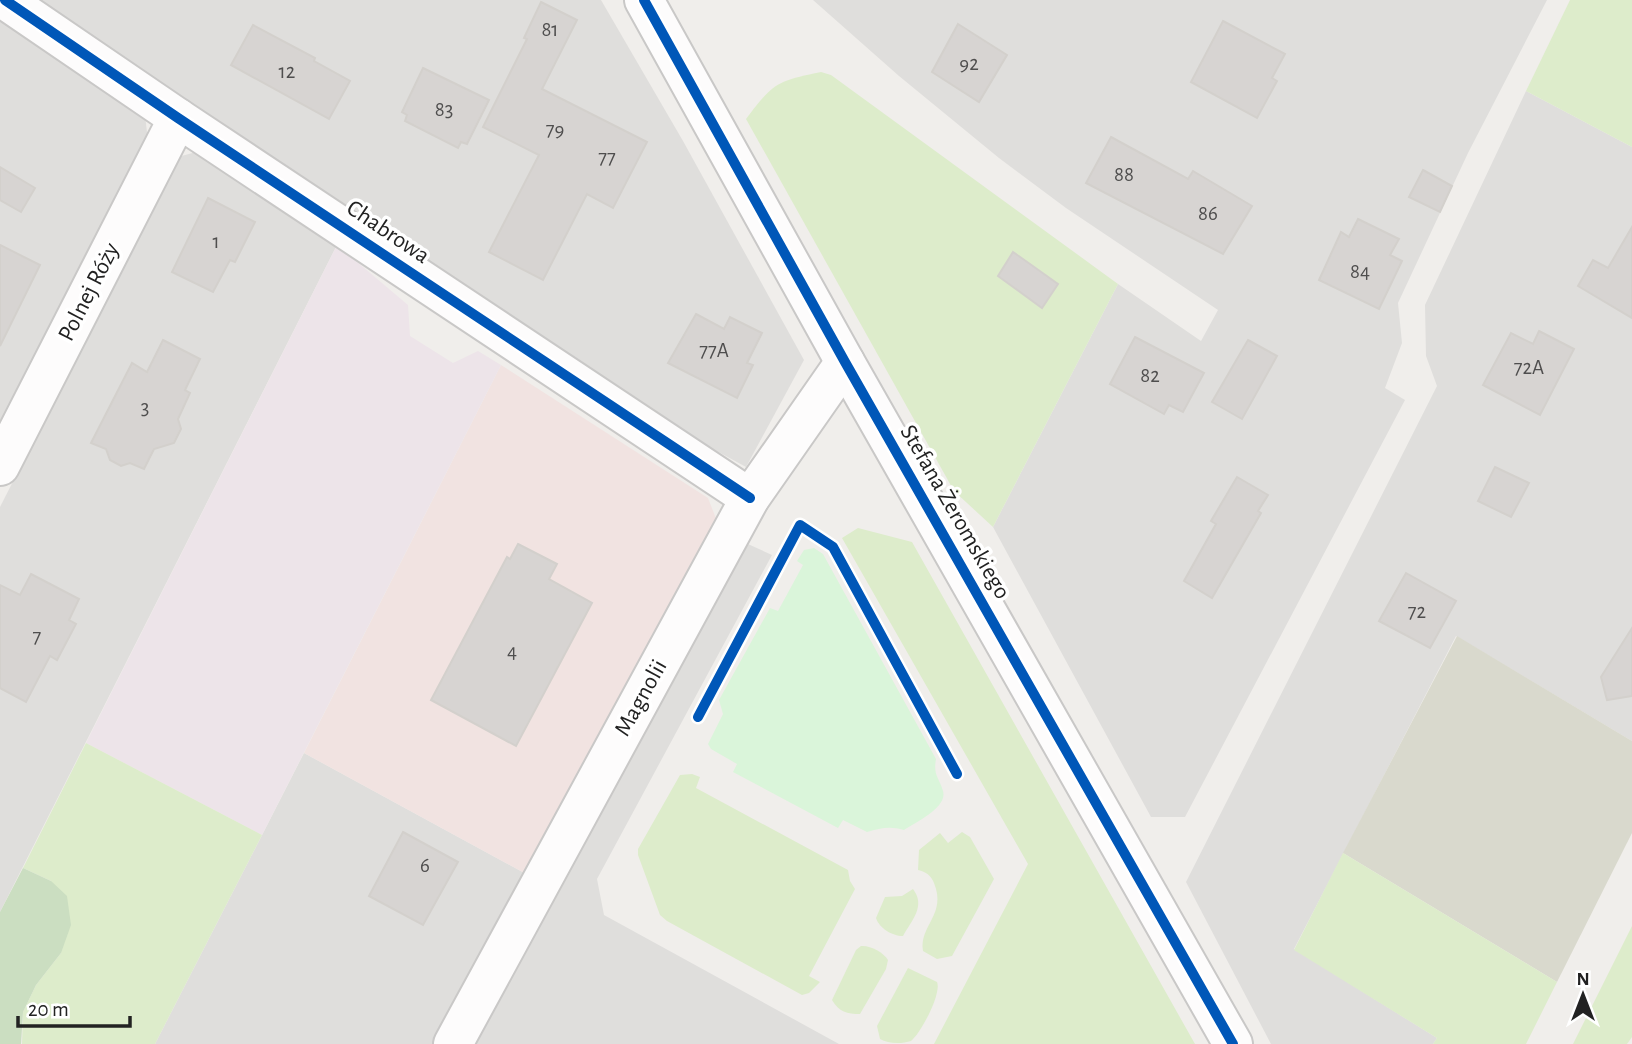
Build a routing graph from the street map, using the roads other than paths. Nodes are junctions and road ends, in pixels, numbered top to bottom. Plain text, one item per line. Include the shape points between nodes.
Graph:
1 (5, 0) edge
2 (644, 0) edge
3 (178, 118) junction
4 (845, 362) junction
5 (0, 466) edge
6 (750, 498) junction
7 (453, 1044) edge
8 (1233, 1044) edge

1 - 3 street, Chabrowa
2 - 4 street, Stefana Żeromskiego
3 - 5 street, Polnej Róży
3 - 6 street, Chabrowa
4 - 6 street, Magnolii
4 - 8 street, Stefana Żeromskiego
6 - 7 street, Magnolii

